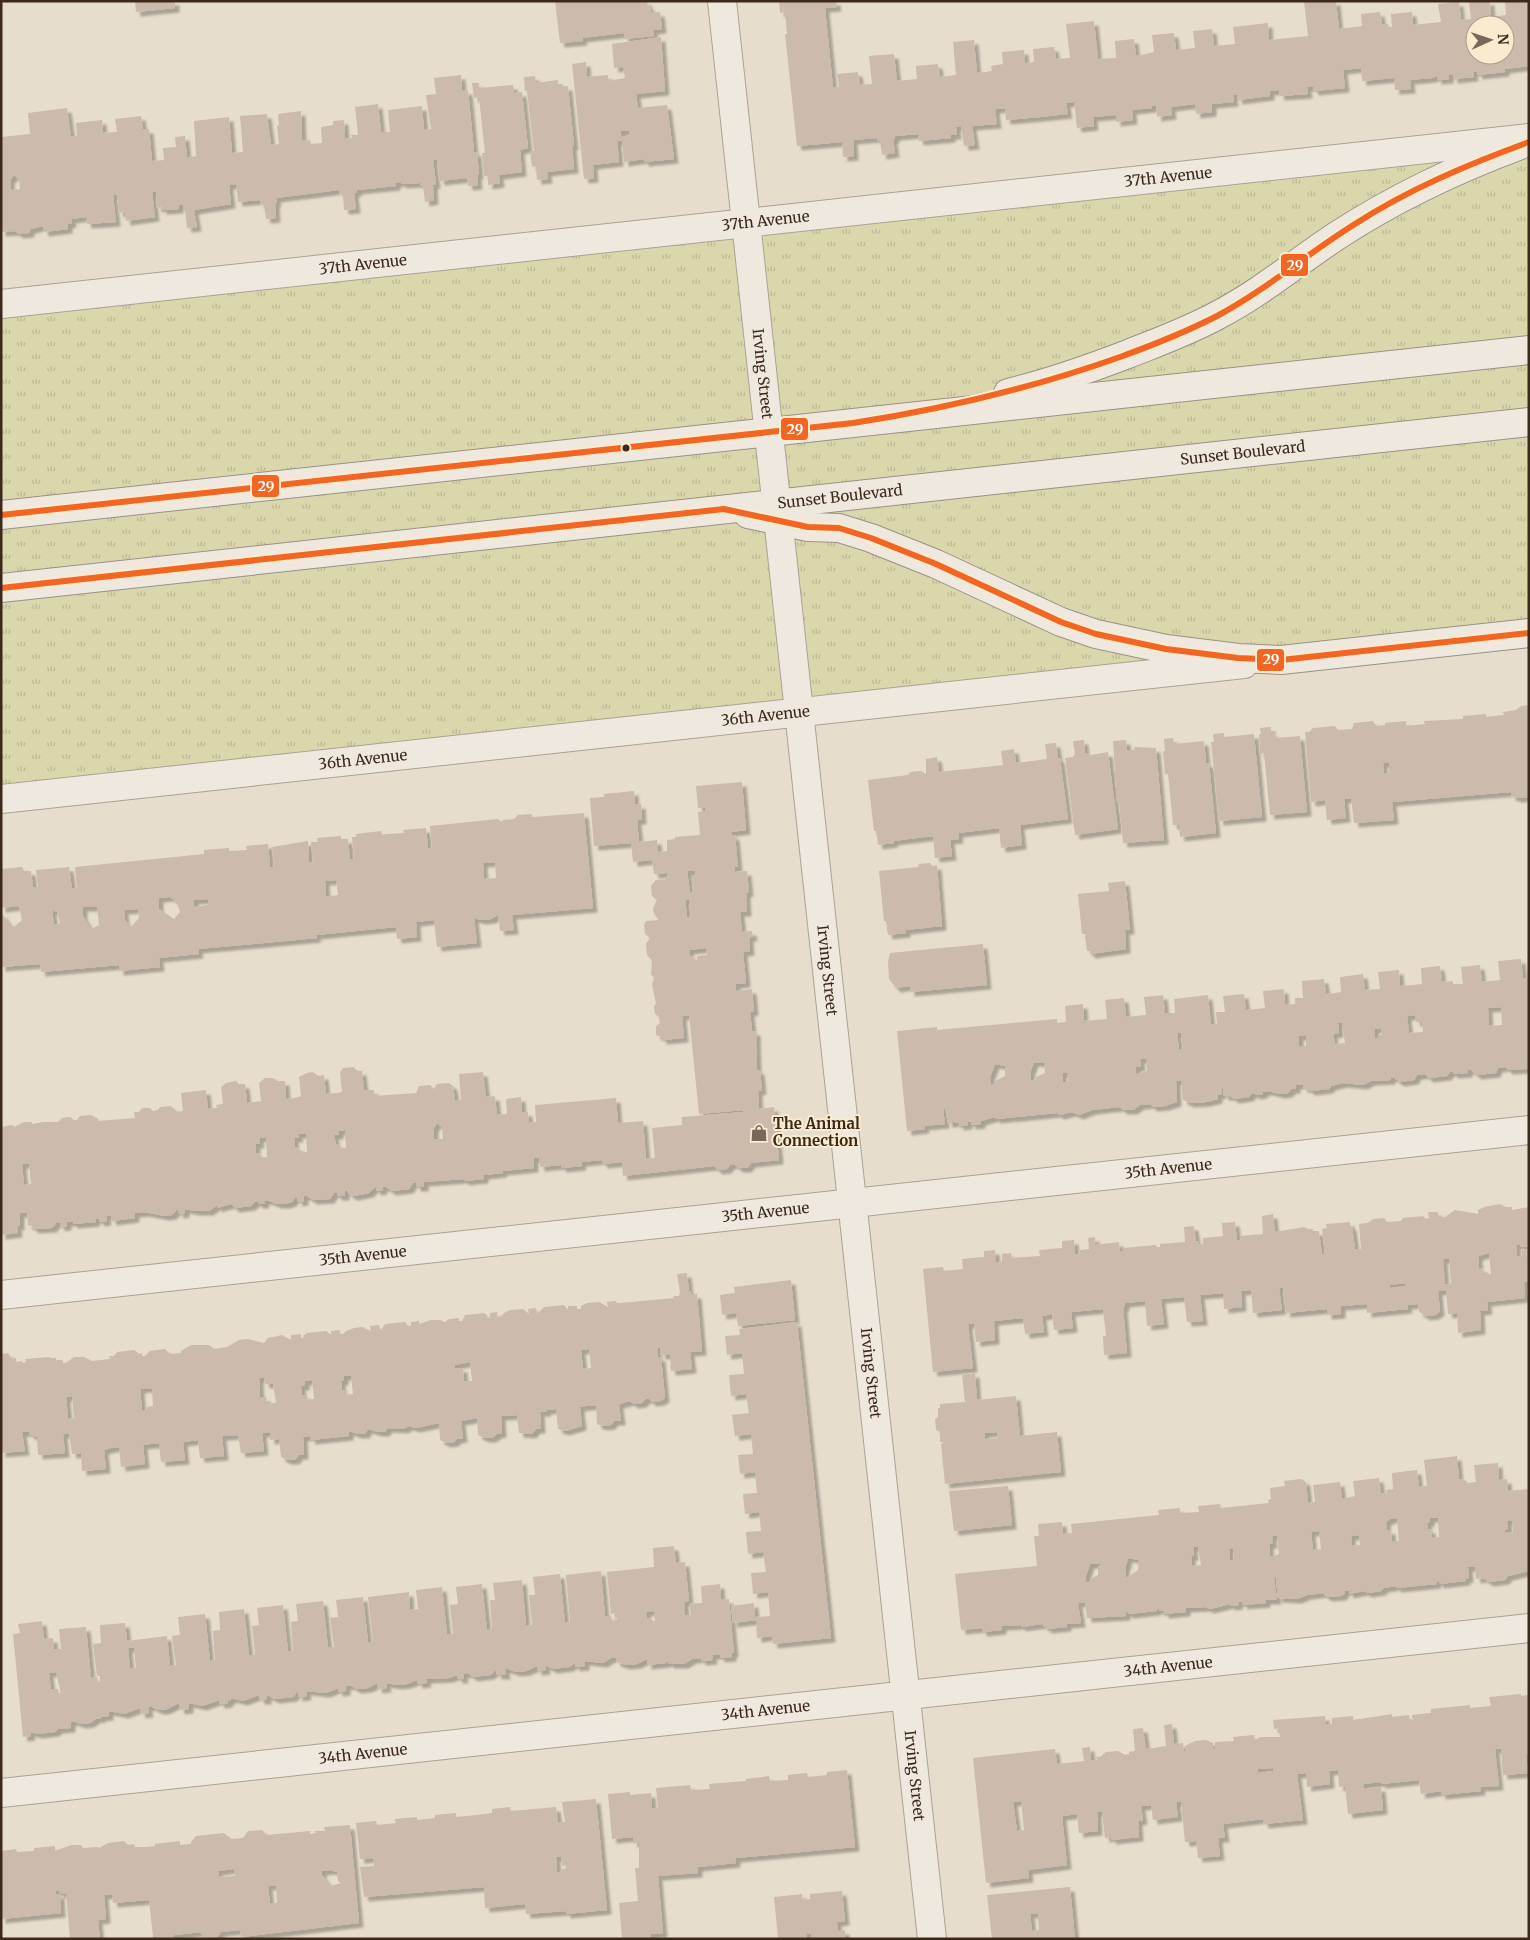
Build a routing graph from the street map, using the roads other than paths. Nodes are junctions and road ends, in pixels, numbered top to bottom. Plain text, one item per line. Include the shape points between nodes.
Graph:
1 (722, 1) edge
2 (1529, 138) edge
3 (1529, 142) edge
4 (745, 223) junction
5 (1, 304) edge
6 (1529, 350) edge
7 (1529, 422) edge
8 (853, 423) junction
9 (768, 432) junction
10 (777, 512) junction
11 (1, 515) edge
12 (1, 588) edge
13 (1529, 633) edge
14 (1281, 660) junction
15 (799, 712) junction
16 (1, 799) edge
17 (1529, 1130) edge
18 (852, 1203) junction
19 (1, 1295) edge
20 (1529, 1628) edge
21 (905, 1696) junction
22 (1, 1793) edge
23 (932, 1939) edge

1 - 4 street, Irving Street
2 - 4 street, 37th Avenue
3 - 8 street via 1399,198 1333,238 1251,297 1182,332 1098,365 1019,390
4 - 5 street, 37th Avenue
4 - 9 street, Irving Street
6 - 8 street
7 - 10 street, Sunset Boulevard
8 - 9 street
9 - 10 street, Irving Street
9 - 11 street
10 - 12 street via 724,509
10 - 14 street via 808,527 839,528 871,538 936,564 1060,622 1096,634 1166,649
10 - 15 street, Irving Street
13 - 14 street, 36th Avenue
14 - 15 street, 36th Avenue
15 - 16 street, 36th Avenue
15 - 18 street, Irving Street
17 - 18 street, 35th Avenue
18 - 19 street, 35th Avenue
18 - 21 street, Irving Street
20 - 21 street, 34th Avenue
21 - 22 street, 34th Avenue
21 - 23 street, Irving Street

